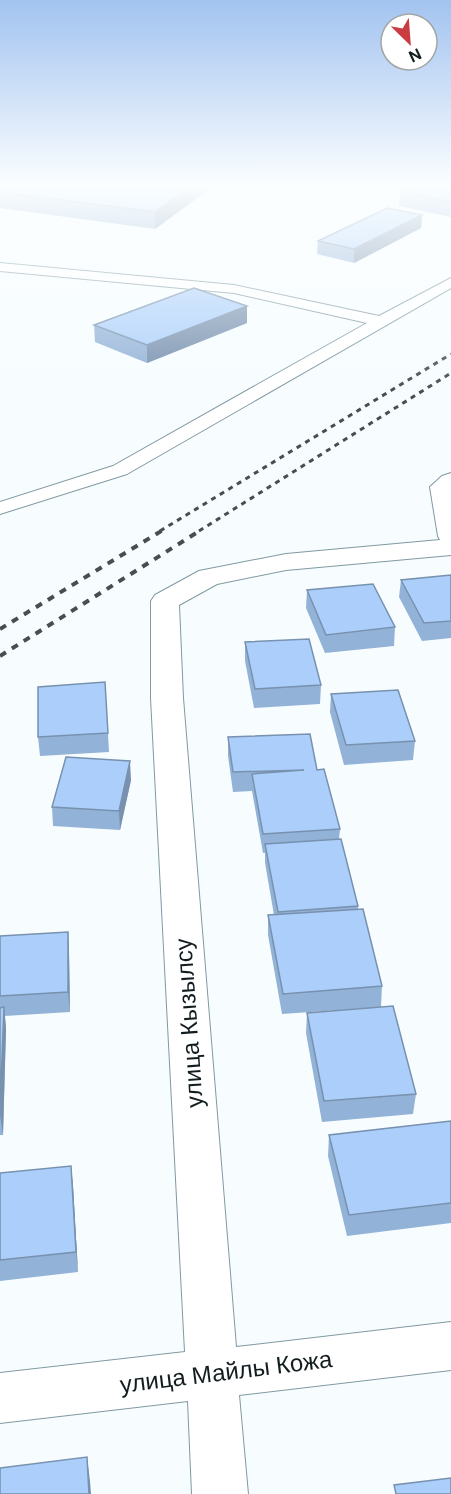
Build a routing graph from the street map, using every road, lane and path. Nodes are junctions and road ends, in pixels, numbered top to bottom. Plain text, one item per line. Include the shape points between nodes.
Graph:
1 (0, 267) edge
2 (451, 282) edge
3 (383, 322) junction
4 (451, 481) edge
5 (0, 508) edge
6 (451, 536) edge
7 (451, 547) edge
8 (451, 1346) edge
9 (213, 1373) junction
10 (0, 1398) edge
11 (220, 1494) edge

1 - 3 lane via 234,289
2 - 3 lane
3 - 5 lane via 120,470
4 - 6 street via 443,487
7 - 9 street, улица Кызылсу via 286,562 209,577 165,601 167,698
8 - 9 street, улица Майлы Кожа
9 - 10 street, улица Майлы Кожа
9 - 11 street, улица Кызылсу

